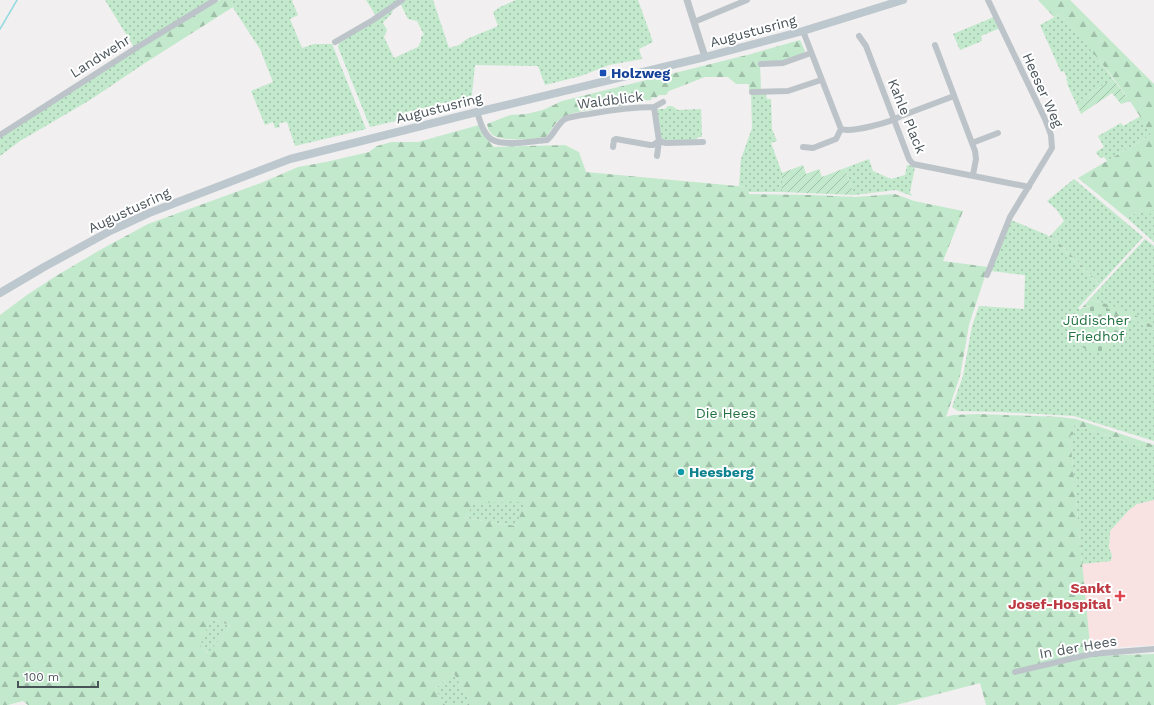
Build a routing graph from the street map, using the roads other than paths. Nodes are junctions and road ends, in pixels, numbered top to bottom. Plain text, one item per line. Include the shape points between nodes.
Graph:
1 (215, 0) edge
2 (402, 0) edge
3 (687, 0) edge
4 (747, 0) edge
5 (903, 0) edge
6 (988, 0) edge
7 (694, 22) junction
8 (803, 31) junction
9 (859, 36) dead end
10 (335, 42) dead end
11 (935, 45) dead end
12 (811, 53) junction
13 (705, 57) junction
14 (761, 64) dead end
15 (821, 80) junction
16 (752, 92) dead end
17 (954, 96) junction
18 (663, 102) dead end
19 (654, 107) junction
20 (477, 112) junction
21 (894, 120) junction
22 (841, 129) junction
23 (998, 133) dead end
24 (0, 134) edge
25 (659, 141) junction
26 (702, 142) dead end
27 (972, 143) junction
28 (613, 147) dead end
29 (803, 147) dead end
30 (657, 156) dead end
31 (973, 176) junction
32 (1029, 186) junction
33 (987, 275) dead end
34 (0, 293) edge
35 (1154, 649) edge
36 (1015, 672) dead end

1 - 24 street, Landwehr
2 - 10 street
3 - 7 street
4 - 7 street
5 - 8 main road, Augustusring
6 - 32 street, Heeser Weg via 1046,119 1051,135 1052,148
7 - 13 street
8 - 12 street
8 - 13 main road, Augustusring
9 - 21 street, Kahle Plack via 866,46
11 - 17 street
12 - 14 street via 783,63
12 - 15 street
13 - 20 main road, Augustusring
15 - 16 street via 788,91
15 - 22 street
17 - 21 street
17 - 27 street
18 - 19 street, Waldblick
19 - 20 street, Waldblick via 614,109 574,116 564,120 546,140 502,143 491,139 485,133
19 - 25 street, Waldblick
20 - 34 main road, Augustusring via 283,162 143,216 97,238
21 - 22 street via 850,130
21 - 31 street, Kahle Plack via 913,164
22 - 29 street via 836,139 814,148
23 - 27 street
25 - 26 street
25 - 28 street via 650,145 616,139
25 - 30 street, Waldblick
27 - 31 street via 976,159
31 - 32 street, Kahle Plack
32 - 33 street, Heeser Weg via 1010,217
35 - 36 street, In der Hees via 1091,654

